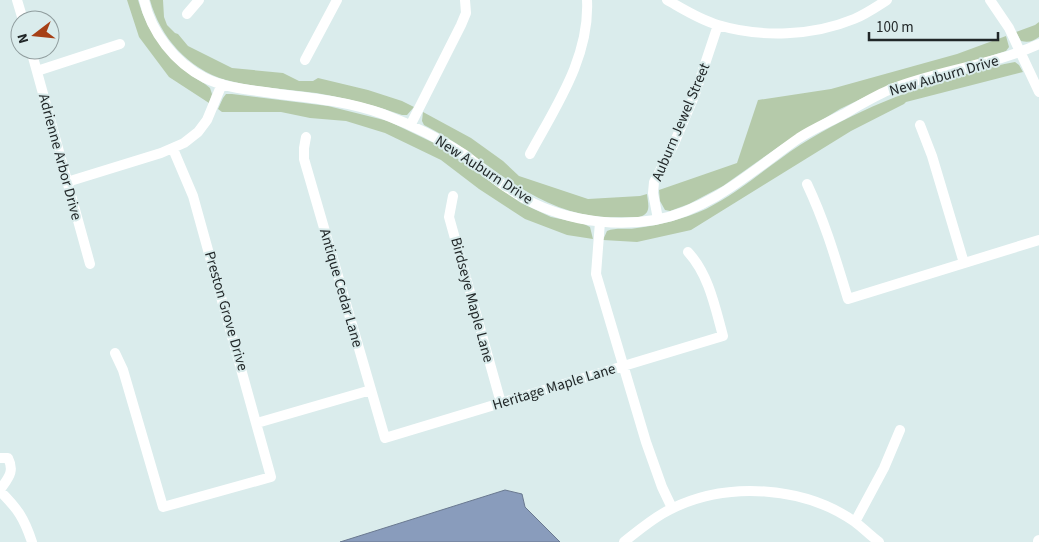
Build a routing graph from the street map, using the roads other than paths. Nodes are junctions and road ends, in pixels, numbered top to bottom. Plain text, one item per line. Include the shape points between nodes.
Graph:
1 (144, 0) edge
2 (199, 0) edge
3 (337, 0) edge
4 (587, 0) edge
5 (667, 0) edge
6 (887, 0) edge
7 (990, 0) edge
8 (465, 1) edge
9 (187, 14) dead end
10 (718, 25) junction
11 (120, 44) dead end
12 (1039, 44) edge
13 (1020, 52) junction
14 (34, 60) edge
15 (305, 60) dead end
16 (37, 71) junction
17 (222, 84) junction
18 (1039, 92) edge
19 (411, 124) junction
20 (920, 125) dead end
21 (306, 137) dead end
22 (173, 149) junction
23 (530, 154) dead end
24 (67, 182) junction
25 (807, 184) dead end
26 (453, 196) dead end
27 (658, 219) junction
28 (600, 222) junction
29 (1039, 240) edge
30 (688, 252) dead end
31 (964, 263) junction
32 (90, 264) dead end
33 (115, 353) dead end
34 (624, 367) junction
35 (370, 390) junction
36 (501, 403) junction
37 (257, 423) junction
38 (900, 430) dead end
39 (385, 438) joint
40 (0, 458) edge
41 (0, 491) edge
42 (672, 508) junction
43 (855, 522) junction
44 (32, 542) edge
45 (624, 542) edge
46 (879, 542) edge

1 - 17 street, New Auburn Drive via 154,27 166,46 204,78
2 - 9 street
3 - 15 street
4 - 23 street via 585,37 576,66
5 - 10 street
6 - 10 street via 853,20 796,33 753,32
7 - 13 street
8 - 19 street via 466,13 461,25
10 - 27 street, Auburn Jewel Street via 695,94 654,182
11 - 16 street
12 - 13 street, New Auburn Drive
13 - 18 street
13 - 27 street, New Auburn Drive via 888,91 802,136 705,204
14 - 16 street, Adrienne Arbor Drive
16 - 24 street, Adrienne Arbor Drive
17 - 19 street, New Auburn Drive via 344,104
17 - 22 street via 207,120 198,132
19 - 28 street, New Auburn Drive via 466,156 509,190 534,203 580,219
20 - 31 street
21 - 35 street, Antique Cedar Lane via 304,159
22 - 24 street
22 - 37 street, Preston Grove Drive via 193,196
24 - 32 street, Adrienne Arbor Drive
25 - 31 street via 821,215 848,299
26 - 36 street, Birdseye Maple Lane via 449,217
27 - 28 street, New Auburn Drive via 618,224
28 - 34 street via 596,274
29 - 31 street
30 - 34 street, Heritage Maple Lane via 703,273 723,336
33 - 37 street, Preston Grove Drive via 123,370 163,507 271,476
34 - 36 street, Heritage Maple Lane
34 - 42 street via 651,457
35 - 37 street
35 - 39 street, Antique Cedar Lane
36 - 39 street, Heritage Maple Lane
38 - 43 street
40 - 41 street via 8,458 12,466
41 - 44 street via 17,508
42 - 43 street via 713,495 757,491 818,503
42 - 45 street
43 - 46 street

